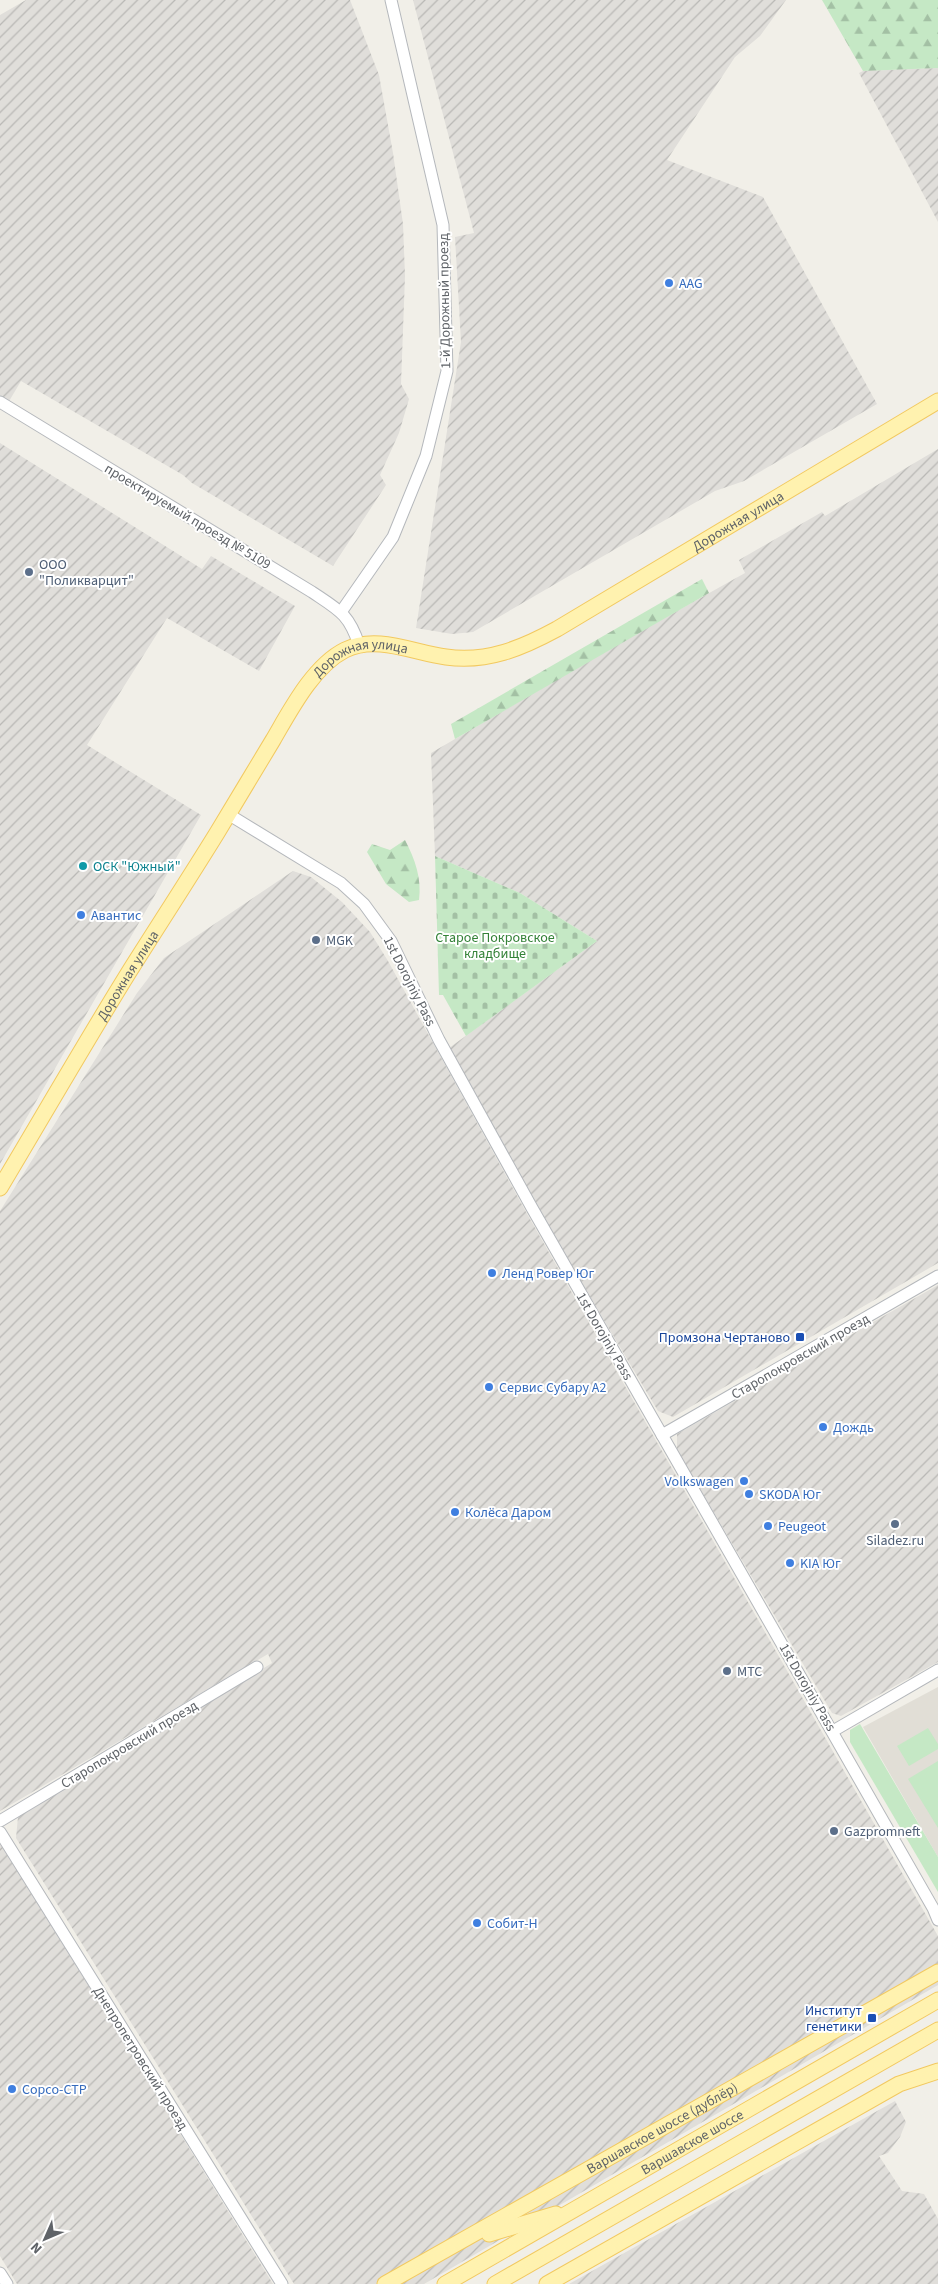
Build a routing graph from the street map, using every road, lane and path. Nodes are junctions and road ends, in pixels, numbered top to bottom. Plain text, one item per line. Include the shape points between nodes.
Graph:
1 (390, 0) edge
2 (938, 401) edge
3 (0, 402) edge
4 (340, 612) junction
5 (359, 646) junction
6 (228, 814) junction
7 (0, 1188) edge
8 (938, 1276) edge
9 (662, 1435) junction
10 (258, 1666) dead end
11 (938, 1670) edge
12 (833, 1731) junction
13 (0, 1821) edge
14 (0, 1832) edge
15 (936, 1910) edge
16 (938, 1920) edge
17 (938, 1968) edge
18 (938, 1972) edge
19 (921, 1982) junction
20 (938, 2000) edge
21 (938, 2030) edge
22 (938, 2072) edge
23 (581, 2206) junction
24 (462, 2242) junction
25 (0, 2273) edge
26 (7, 2284) edge
27 (282, 2284) edge
28 (385, 2284) edge
29 (445, 2284) edge
30 (495, 2284) edge
31 (547, 2284) edge

1 - 4 street, 1-й Дорожный проезд via 443,225 447,371 426,456 394,537
2 - 5 main road, Дорожная улица via 525,646 497,656 471,658 447,658 391,645
3 - 4 street, проектируемый проезд № 5109
4 - 5 street, проектируемый проезд № 5109 via 353,626
5 - 6 main road, Дорожная улица via 331,659 316,675
6 - 7 main road, Дорожная улица
6 - 9 street, 1st Dorojniy Pass via 341,883 381,924 405,966 439,1040
8 - 9 street, Старопокровский проезд
9 - 12 street, 1st Dorojniy Pass
10 - 13 street, Старопокровский проезд
11 - 12 street
12 - 15 street, 1st Dorojniy Pass
14 - 27 street, Днепропетровский проезд
15 - 16 street, 1st Dorojniy Pass
17 - 19 street
18 - 19 main road, Варшавское шоссе (дублёр)
19 - 24 main road, Варшавское шоссе (дублёр)
20 - 23 main road, Варшавское шоссе
21 - 30 main road, Варшавское шоссе
22 - 31 main road via 899,2084
23 - 24 main road
23 - 29 main road, Варшавское шоссе
24 - 28 main road, Варшавское шоссе (дублёр)
25 - 26 street

